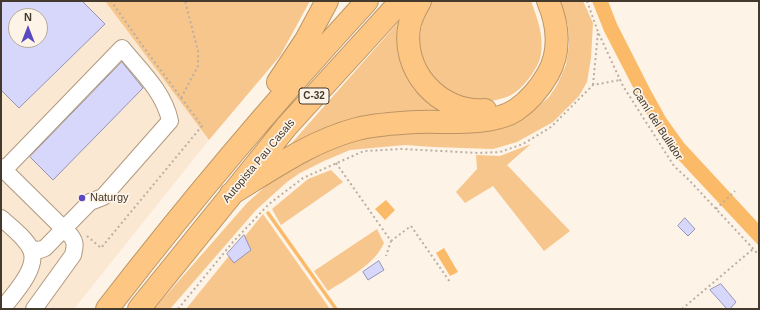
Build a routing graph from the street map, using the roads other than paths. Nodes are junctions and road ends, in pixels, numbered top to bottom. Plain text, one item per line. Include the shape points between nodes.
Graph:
1 (327, 1) edge
2 (366, 1) edge
3 (401, 1) edge
4 (420, 1) edge
5 (548, 1) edge
6 (533, 94) junction
7 (221, 167) junction
8 (3, 168) edge
9 (231, 194) junction
10 (1, 218) edge
11 (63, 228) junction
12 (31, 249) junction
13 (2, 309) edge
14 (34, 309) edge
15 (107, 309) edge
16 (139, 309) edge

1 - 7 highway via 287,70 240,134
2 - 7 highway, C-32
3 - 9 highway, Autopista Pau Casals / C-32 via 287,126
4 - 6 highway via 410,24 410,52 413,66 421,79 438,97 463,109 479,110 496,109
5 - 6 highway via 556,30 556,54 550,70
6 - 9 highway via 516,110 496,118 387,124 336,136 301,151
7 - 15 highway, C-32
8 - 11 street
8 - 11 street via 122,48 154,86 168,111 170,121 103,197 90,202
9 - 16 highway, Autopista Pau Casals / C-32
10 - 12 street
11 - 12 street via 45,248
11 - 14 street via 75,241 73,255
12 - 13 street via 33,259 30,271

